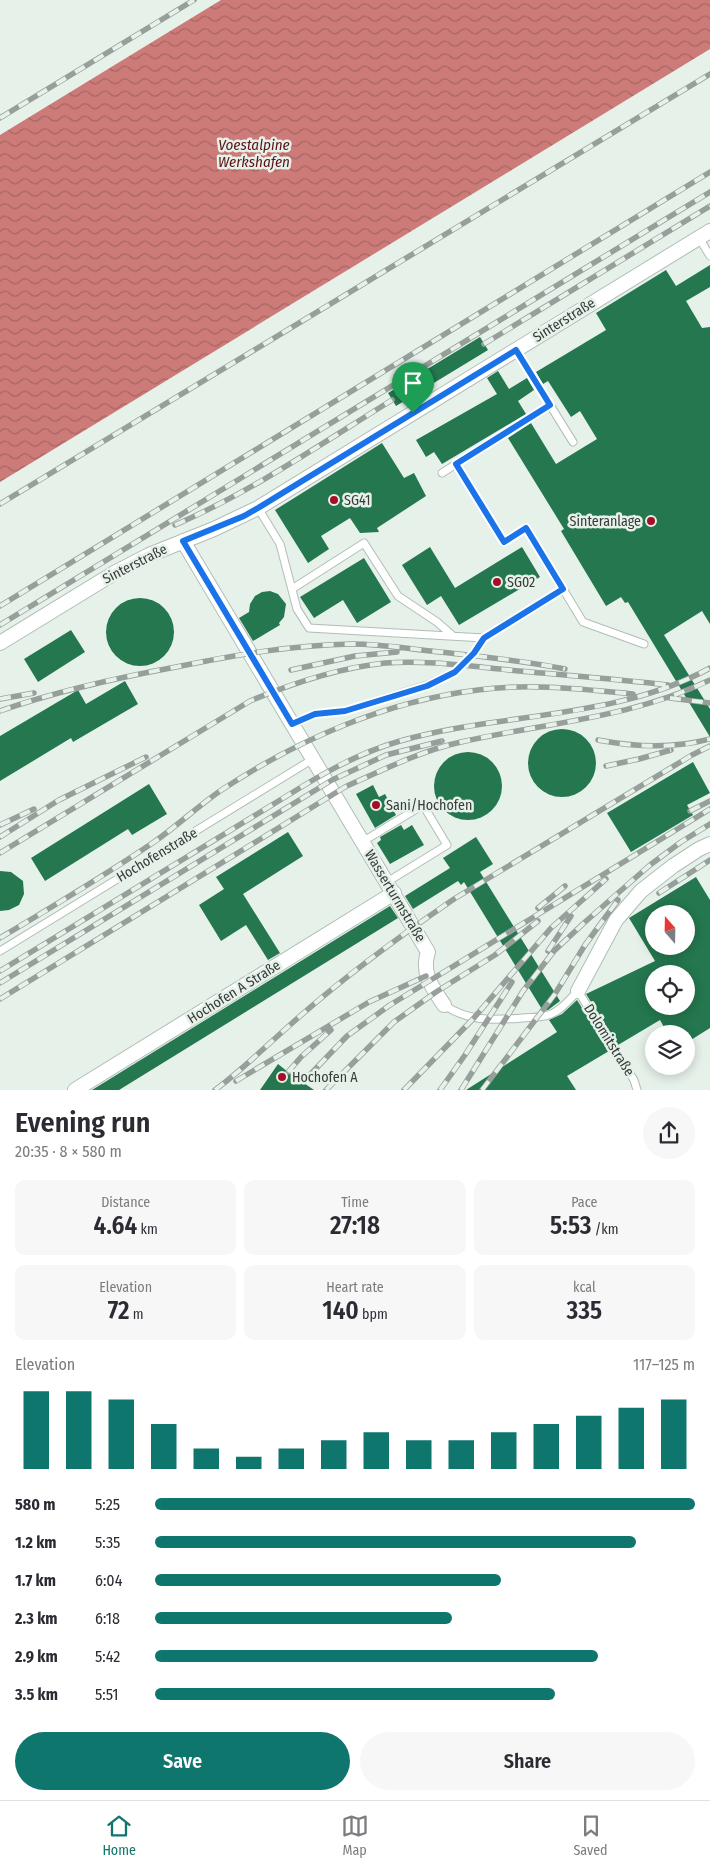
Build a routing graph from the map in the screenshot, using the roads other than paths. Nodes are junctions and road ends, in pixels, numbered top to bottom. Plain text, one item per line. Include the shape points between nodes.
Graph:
1 (704, 234) edge
2 (710, 256) edge
3 (516, 350) junction
4 (550, 405) junction
5 (574, 442) dead end
6 (456, 464) junction
7 (442, 472) dead end
8 (258, 508) junction
9 (183, 541) junction
10 (292, 589) junction
11 (563, 589) junction
12 (453, 636) junction
13 (484, 638) junction
14 (0, 643) edge
15 (644, 644) dead end
16 (292, 724) junction
17 (313, 759) junction
18 (362, 842) junction
19 (710, 844) edge
20 (390, 888) junction
21 (0, 951) edge
22 (578, 991) junction
23 (444, 1005) joint
24 (75, 1090) edge
25 (637, 1090) edge

1 - 2 lane
1 - 3 street, Sinterstraße
3 - 4 lane
3 - 8 street, Sinterstraße
4 - 5 lane
4 - 6 lane
6 - 7 lane
6 - 11 lane via 504,542 526,528
8 - 9 street, Sinterstraße
8 - 10 lane via 280,544
9 - 14 street, Sinterstraße via 116,572
9 - 16 street, Wasserturmstraße
10 - 12 lane via 297,609 309,628
10 - 12 lane via 364,543 398,596
11 - 13 lane
11 - 15 lane via 583,622
12 - 13 lane
13 - 16 lane via 455,672 427,686 345,711 315,714
16 - 17 street, Wasserturmstraße
17 - 18 street, Wasserturmstraße
17 - 21 lane, Hochofenstraße
18 - 20 street, Wasserturmstraße
18 - 20 lane via 423,805 447,845
19 - 22 street, Wasserturmstraße via 673,866 641,891 616,920
20 - 23 street, Wasserturmstraße via 428,952 426,972
20 - 24 street, Hochofen A Straße
22 - 23 lane, Wasserturmstraße via 562,1008 545,1016 473,1019
22 - 25 lane, Dolomitstraße via 634,1080

